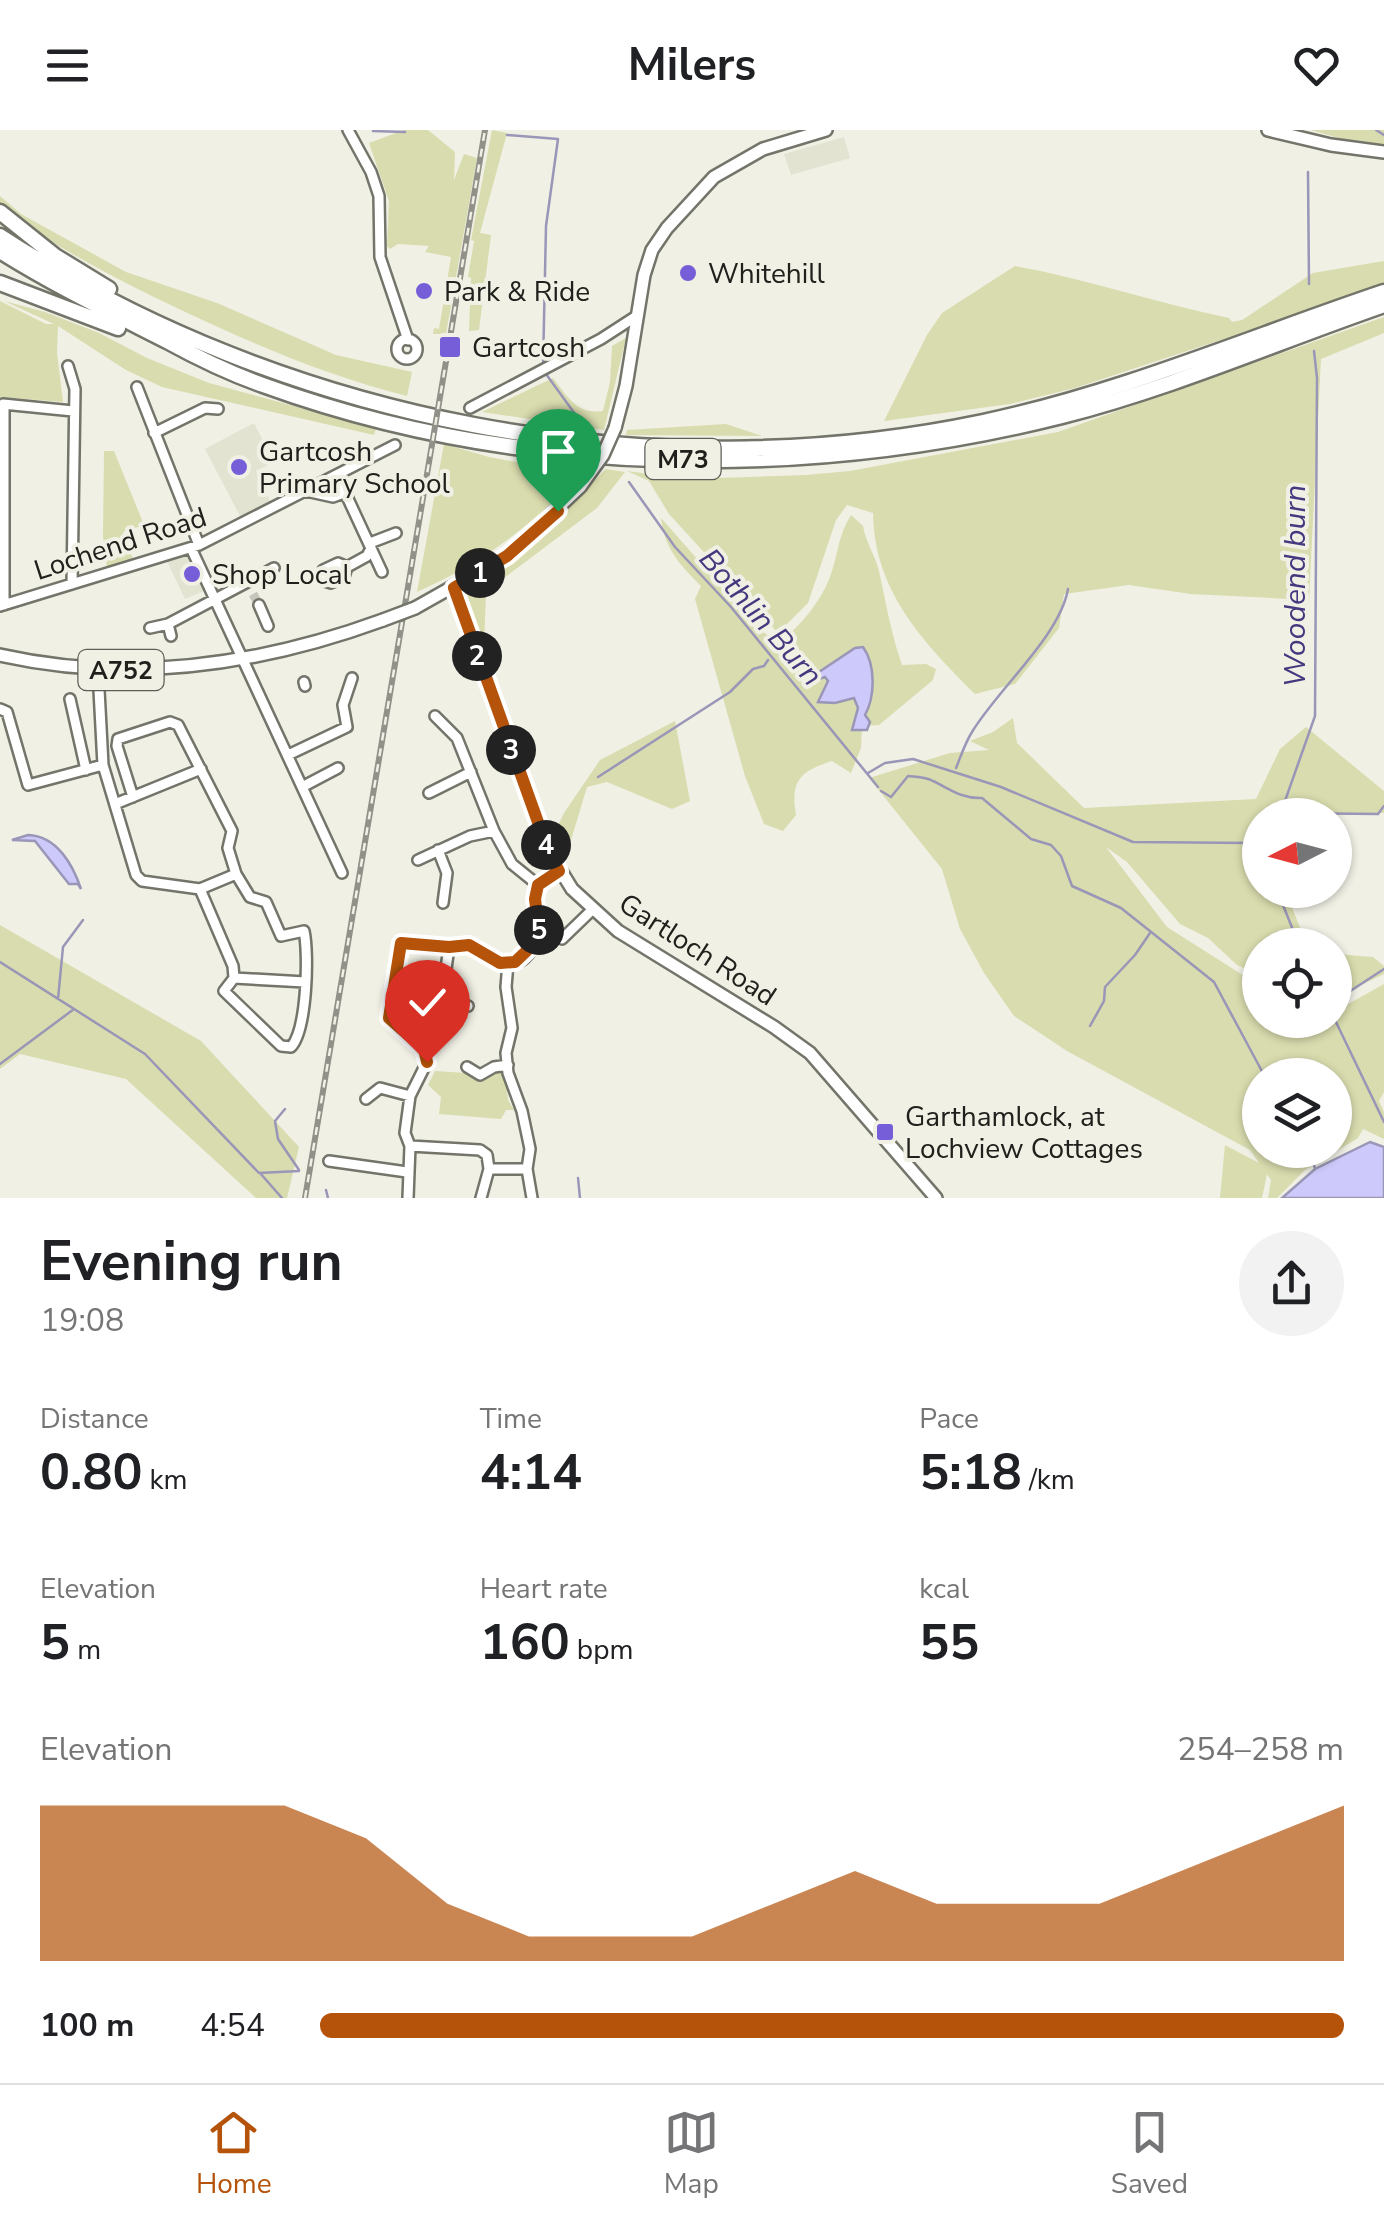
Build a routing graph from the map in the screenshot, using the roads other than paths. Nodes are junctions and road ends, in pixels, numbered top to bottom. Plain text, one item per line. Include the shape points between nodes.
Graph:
1 (348, 130) edge
2 (826, 130) edge
3 (1273, 131) edge
4 (1384, 152) edge
5 (0, 212) edge
6 (0, 236) edge
7 (0, 251) edge
8 (0, 283) edge
9 (1384, 292) edge
10 (1384, 305) edge
11 (635, 317) junction
12 (408, 340) dead end
13 (68, 366) dead end
14 (302, 380) junction
15 (262, 385) junction
16 (137, 388) dead end
17 (2, 404) edge
18 (470, 408) dead end
19 (218, 409) dead end
20 (73, 410) junction
21 (154, 433) junction
22 (396, 444) dead end
23 (337, 475) junction
24 (343, 488) junction
25 (306, 491) junction
26 (2, 510) edge
27 (396, 533) dead end
28 (195, 546) junction
29 (370, 546) junction
30 (347, 567) dead end
31 (274, 568) dead end
32 (382, 572) dead end
33 (248, 583) junction
34 (72, 584) junction
35 (454, 588) junction
36 (253, 594) tunnel mouth
37 (215, 599) junction
38 (2, 605) edge
39 (259, 605) tunnel mouth
40 (168, 624) junction
41 (268, 626) dead end
42 (150, 628) dead end
43 (170, 636) dead end
44 (0, 656) edge
45 (243, 658) junction
46 (98, 671) junction
47 (352, 678) dead end
48 (70, 699) dead end
49 (0, 709) edge
50 (435, 716) dead end
51 (288, 755) junction
52 (103, 766) junction
53 (338, 768) dead end
54 (200, 769) junction
55 (86, 770) junction
56 (471, 772) junction
57 (302, 786) junction
58 (429, 793) dead end
59 (133, 797) junction
60 (115, 804) junction
61 (494, 831) junction
62 (438, 850) junction
63 (418, 860) dead end
64 (559, 871) junction
65 (236, 874) junction
66 (342, 874) dead end
67 (538, 885) junction
68 (200, 889) junction
69 (443, 903) dead end
70 (592, 910) junction
71 (562, 939) dead end
72 (449, 947) junction
73 (508, 963) junction
74 (234, 978) junction
75 (305, 982) junction
76 (468, 1006) dead end
77 (508, 1065) junction
78 (467, 1068) dead end
79 (410, 1096) junction
80 (366, 1099) dead end
81 (410, 1146) junction
82 (329, 1161) dead end
83 (488, 1169) junction
84 (527, 1169) junction
85 (407, 1172) junction
86 (408, 1198) edge
87 (482, 1198) edge
88 (532, 1198) edge
89 (936, 1198) edge

1 - 12 street via 379,196 380,257
2 - 11 main road, A752 via 763,149 714,176 652,250
3 - 4 main road
5 - 14 highway via 54,256 116,293
6 - 14 highway, M73 via 140,315
7 - 15 highway, M73 via 198,359
8 - 15 highway
9 - 14 highway, M73 via 1062,403 930,431 825,444 688,448 569,439 426,415
10 - 15 highway, M73 via 1065,415 932,443 826,456 688,459 522,446 422,431
11 - 18 street
11 - 35 main road, A752, bridge via 626,386 602,455 580,487 507,556
13 - 20 street
16 - 21 street
17 - 20 street
17 - 26 street
19 - 21 street via 205,408
20 - 34 street
21 - 28 street
22 - 23 street, Lochend Road
23 - 24 street
23 - 25 street, Lochend Road
24 - 25 street, Lochend Road via 333,497
24 - 29 street
25 - 28 street, Lochend Road
26 - 38 street
27 - 29 street
28 - 34 street, Lochend Road
28 - 37 street
29 - 30 street via 367,556
29 - 32 street
31 - 33 street
33 - 36 street
33 - 37 street
34 - 38 street, Lochend Road
35 - 45 main road, A752, bridge via 314,644
35 - 64 main road, Gartloch Road
37 - 40 street
37 - 45 street
39 - 41 street
40 - 42 street
40 - 43 street
44 - 46 main road, A752
45 - 46 main road, A752
45 - 51 street
46 - 52 street
47 - 51 street via 342,706 347,727
48 - 55 street
49 - 55 street via 7,712 28,785
50 - 56 street via 457,738
51 - 57 street
52 - 55 street
52 - 60 street
53 - 57 street
54 - 59 street
54 - 59 street via 174,722 121,737 117,746
54 - 65 street via 232,831 228,848
56 - 58 street
56 - 61 street
57 - 66 street
59 - 60 street
60 - 68 street via 138,878
61 - 62 street
61 - 67 street via 512,864
62 - 63 street
62 - 69 street via 448,874
64 - 67 street
64 - 70 main road, Gartloch Road
65 - 68 street
65 - 75 street via 250,897 266,902 281,936 304,931
67 - 73 street via 536,942
68 - 74 street
70 - 71 street
70 - 89 main road, Gartloch Road via 810,1054
72 - 73 street via 469,945
72 - 76 street via 446,986 455,1004
72 - 79 street via 398,947 389,1018 424,1049 427,1062
73 - 77 street
74 - 75 street
74 - 75 street via 224,991 286,1047 296,1040
77 - 78 street via 480,1075
77 - 84 street via 530,1149
79 - 80 street via 380,1088
79 - 81 street
81 - 83 street via 480,1150
81 - 85 street
82 - 85 street
83 - 84 street
83 - 87 street
84 - 88 street
85 - 86 street

